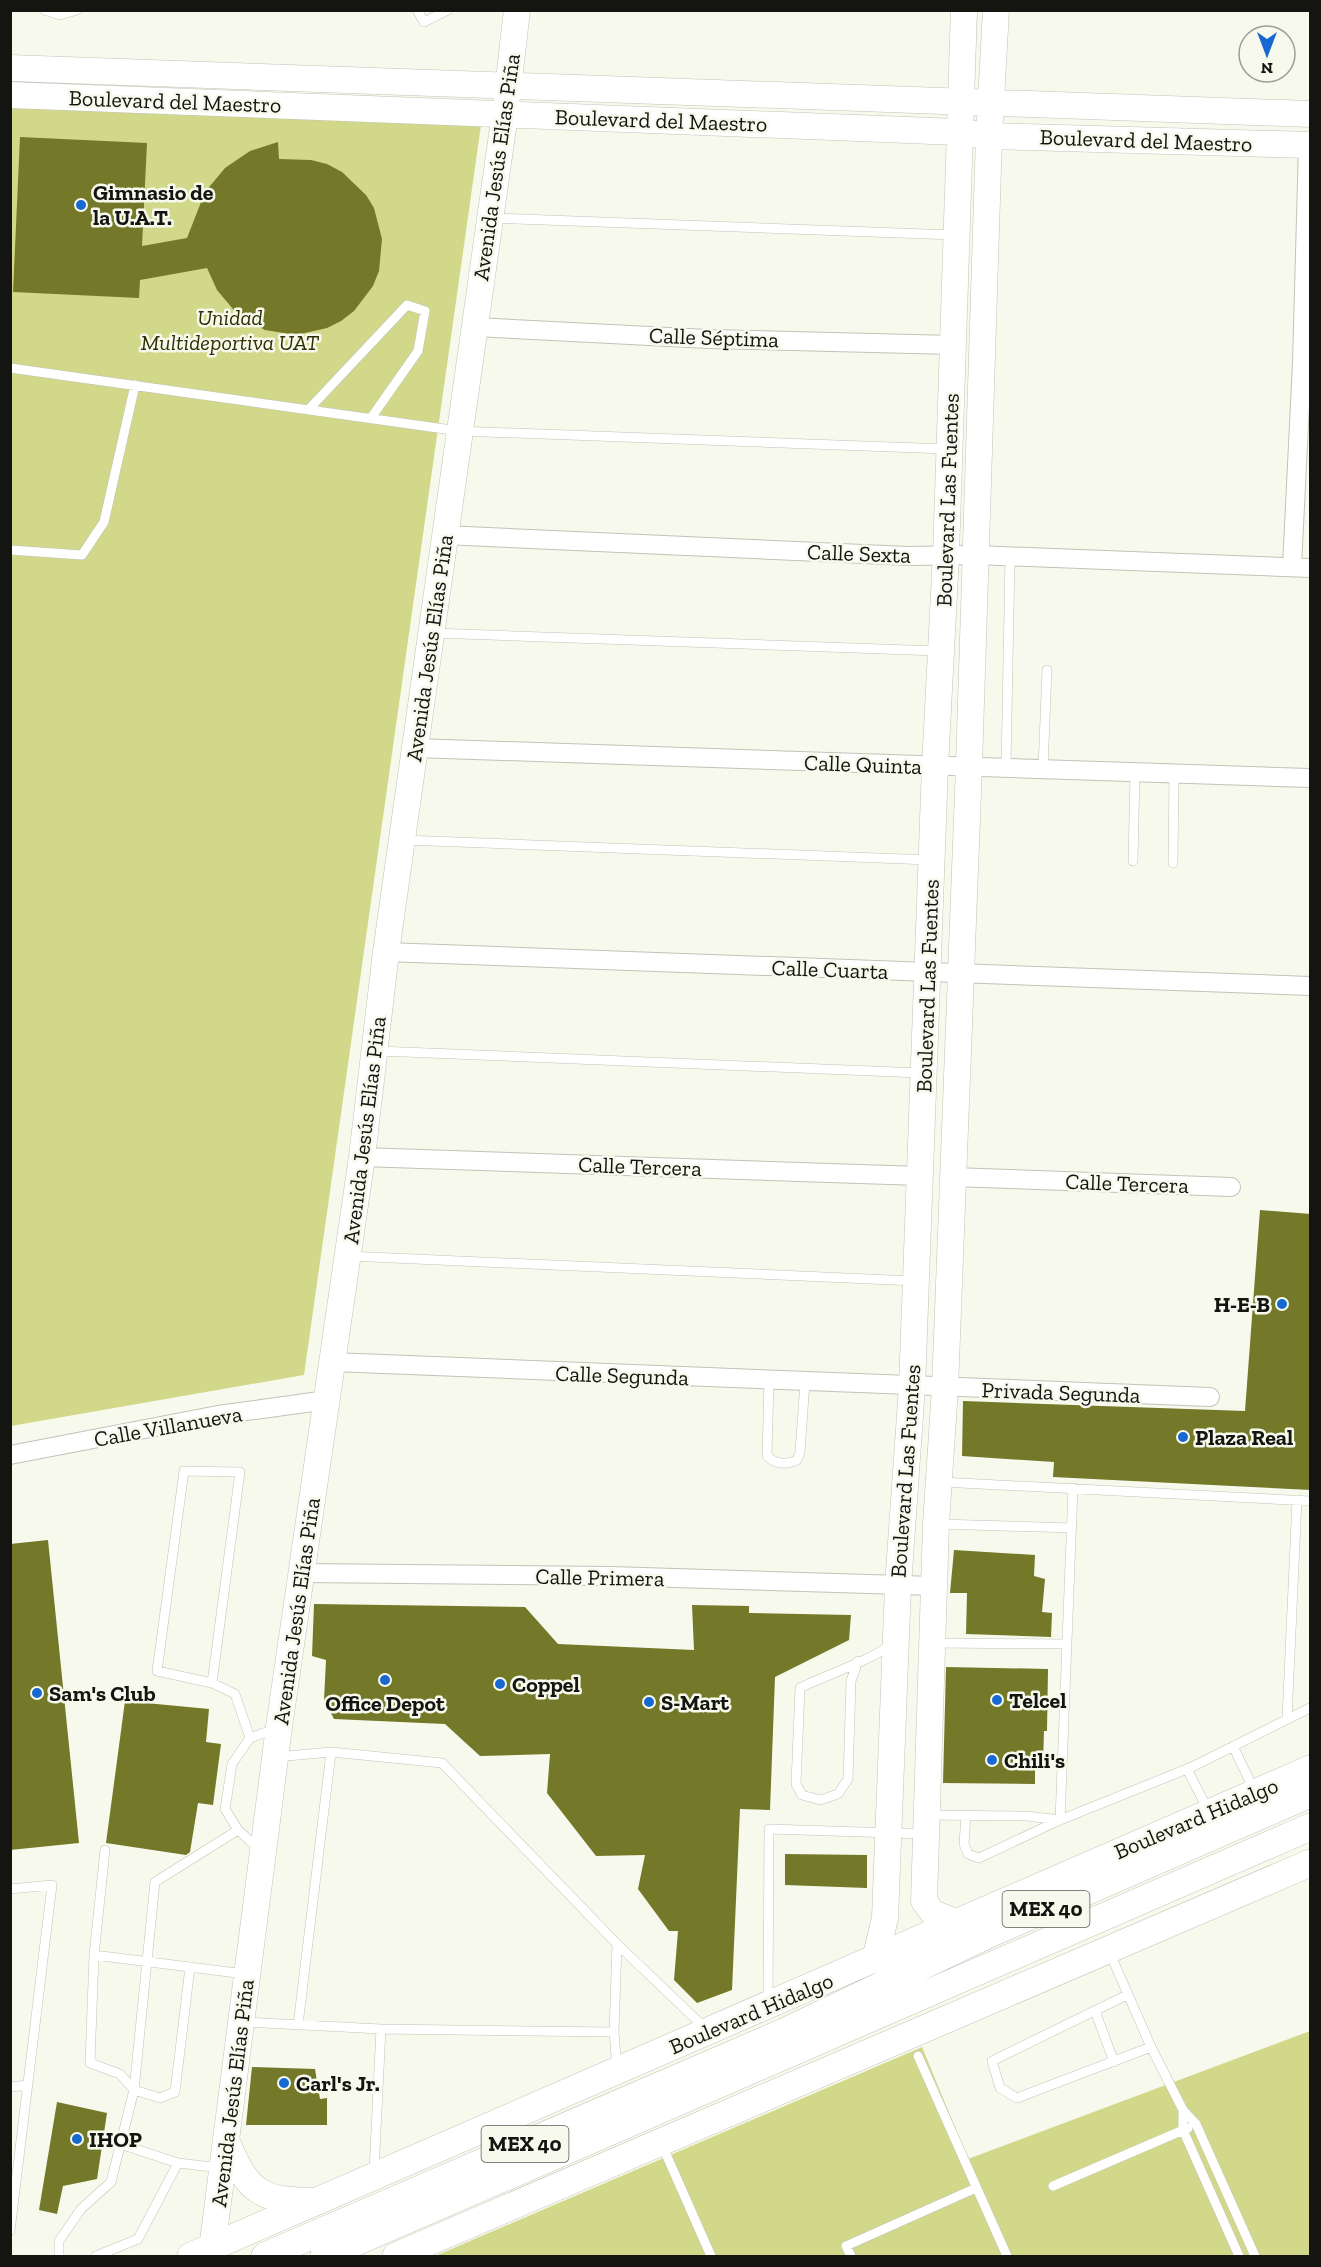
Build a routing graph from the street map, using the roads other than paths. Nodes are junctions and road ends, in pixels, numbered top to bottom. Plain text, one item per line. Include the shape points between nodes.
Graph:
1 (44, 10) edge
2 (77, 10) edge
3 (417, 10) edge
4 (448, 10) edge
5 (517, 10) edge
6 (964, 10) edge
7 (996, 10) edge
8 (10, 68) edge
9 (507, 85) junction
10 (10, 95) edge
11 (960, 101) junction
12 (990, 104) junction
13 (505, 114) junction
14 (1311, 114) edge
15 (958, 132) junction
16 (989, 136) junction
17 (1309, 145) edge
18 (490, 218) junction
19 (957, 236) junction
20 (475, 327) junction
21 (953, 345) junction
22 (1306, 363) edge
23 (10, 368) edge
24 (135, 385) junction
25 (309, 409) junction
26 (371, 418) junction
27 (459, 431) junction
28 (949, 449) junction
29 (444, 535) junction
30 (10, 550) edge
31 (946, 555) junction
32 (976, 555) junction
33 (1010, 557) junction
34 (1292, 567) junction
35 (1311, 568) edge
36 (432, 633) junction
37 (941, 651) junction
38 (1047, 670) dead end
39 (415, 748) junction
40 (969, 766) junction
41 (1006, 766) junction
42 (935, 767) junction
43 (1043, 768) junction
44 (1135, 773) junction
45 (1174, 773) junction
46 (1311, 778) edge
47 (402, 840) junction
48 (932, 860) junction
49 (1133, 861) dead end
50 (1173, 863) dead end
51 (386, 952) junction
52 (927, 972) junction
53 (961, 973) junction
54 (1311, 986) edge
55 (374, 1050) junction
56 (924, 1074) junction
57 (362, 1157) junction
58 (919, 1176) junction
59 (952, 1177) junction
60 (1231, 1187) dead end
61 (347, 1256) junction
62 (915, 1281) junction
63 (332, 1362) junction
64 (768, 1381) junction
65 (805, 1382) junction
66 (912, 1387) junction
67 (945, 1388) junction
68 (1210, 1397) dead end
69 (327, 1400) junction
70 (10, 1455) edge
71 (941, 1482) junction
72 (1073, 1488) junction
73 (1297, 1500) junction
74 (1311, 1501) edge
75 (936, 1524) junction
76 (1072, 1528) junction
77 (303, 1573) junction
78 (898, 1586) junction
79 (934, 1586) junction
80 (896, 1640) junction
81 (932, 1643) junction
82 (1067, 1644) junction
83 (858, 1661) junction
84 (212, 1683) junction
85 (894, 1685) junction
86 (931, 1688) junction
87 (1311, 1707) edge
88 (1287, 1719) junction
89 (279, 1727) junction
90 (250, 1738) junction
91 (1233, 1746) junction
92 (331, 1752) junction
93 (275, 1757) junction
94 (1187, 1769) junction
95 (1311, 1769) edge
96 (1255, 1792) junction
97 (1311, 1794) edge
98 (1311, 1808) edge
99 (1209, 1812) junction
100 (966, 1815) junction
101 (1060, 1820) junction
102 (927, 1824) junction
103 (1311, 1827) edge
104 (238, 1830) junction
105 (888, 1834) junction
106 (105, 1850) dead end
107 (264, 1854) junction
108 (1311, 1863) edge
109 (10, 1889) edge
110 (1155, 1895) junction
111 (958, 1923) junction
112 (617, 1944) junction
113 (1110, 1952) junction
114 (94, 1955) junction
115 (875, 1960) junction
116 (148, 1962) junction
117 (190, 1967) junction
118 (248, 1974) junction
119 (1127, 1995) junction
120 (768, 2004) junction
121 (1095, 2011) junction
122 (242, 2022) junction
123 (298, 2025) junction
124 (381, 2029) junction
125 (707, 2031) junction
126 (614, 2032) junction
127 (793, 2040) junction
128 (1151, 2047) junction
129 (918, 2056) dead end
130 (1114, 2062) junction
131 (617, 2072) junction
132 (28, 2085) junction
133 (10, 2087) edge
134 (134, 2090) junction
135 (1183, 2110) junction
136 (1196, 2124) junction
137 (1183, 2130) junction
138 (226, 2142) junction
139 (661, 2143) junction
140 (120, 2144) junction
141 (178, 2163) junction
142 (223, 2168) junction
143 (374, 2176) junction
144 (1053, 2186) dead end
145 (976, 2188) junction
146 (319, 2201) junction
147 (10, 2231) edge
148 (205, 2254) edge
149 (58, 2256) edge
150 (96, 2256) edge
151 (265, 2256) edge
152 (324, 2256) edge
153 (396, 2256) edge
154 (711, 2256) edge
155 (851, 2256) edge
156 (1007, 2256) edge
157 (1239, 2256) edge
158 (1256, 2256) edge

1 - 2 lane via 60,15
3 - 4 lane via 424,22
5 - 9 street, Avenida Jesús Elías Piña
6 - 11 street, Boulevard Las Fuentes
7 - 12 street, Boulevard Las Fuentes
8 - 9 street, Boulevard del Maestro
9 - 11 street, Boulevard del Maestro
9 - 13 street, Avenida Jesús Elías Piña
10 - 13 street, Boulevard del Maestro
11 - 12 street, Boulevard del Maestro
11 - 15 street, Boulevard Las Fuentes
12 - 14 street, Boulevard del Maestro
12 - 16 street, Boulevard Las Fuentes
13 - 15 street, Boulevard del Maestro
13 - 18 street, Avenida Jesús Elías Piña
15 - 16 street, Boulevard del Maestro
15 - 19 street, Boulevard Las Fuentes
16 - 17 street, Boulevard del Maestro
16 - 32 street, Boulevard Las Fuentes
17 - 22 street
18 - 19 lane
18 - 20 street, Avenida Jesús Elías Piña
19 - 21 street, Boulevard Las Fuentes
20 - 21 street, Calle Séptima via 708,339
20 - 27 street, Avenida Jesús Elías Piña
21 - 28 street, Boulevard Las Fuentes
22 - 34 street
23 - 24 lane
24 - 25 lane
24 - 30 lane via 104,522 82,555
25 - 26 lane
25 - 26 lane via 407,305 425,311 418,351
26 - 27 lane
27 - 28 lane
27 - 29 street, Avenida Jesús Elías Piña
28 - 31 street, Boulevard Las Fuentes
29 - 31 street, Calle Sexta
29 - 36 street, Avenida Jesús Elías Piña
31 - 32 street, Calle Sexta
31 - 37 street, Boulevard Las Fuentes
32 - 33 street, Calle Sexta
32 - 40 street, Boulevard Las Fuentes
33 - 34 street, Calle Sexta
33 - 41 lane
34 - 35 street, Calle Sexta
36 - 37 lane
36 - 39 street, Avenida Jesús Elías Piña
37 - 42 street, Boulevard Las Fuentes
38 - 43 lane
39 - 42 street, Calle Quinta
39 - 47 street, Avenida Jesús Elías Piña
40 - 41 street, Calle Quinta
40 - 42 street, Calle Quinta
40 - 53 street, Boulevard Las Fuentes
41 - 43 street, Calle Quinta
42 - 48 street, Boulevard Las Fuentes
43 - 44 street, Calle Quinta
44 - 45 street, Calle Quinta
44 - 49 lane
45 - 46 street, Calle Quinta
45 - 50 lane
47 - 48 lane
47 - 51 street, Avenida Jesús Elías Piña
48 - 52 street, Boulevard Las Fuentes
51 - 52 street, Calle Cuarta
51 - 55 street, Avenida Jesús Elías Piña
52 - 53 street, Calle Cuarta
52 - 56 street, Boulevard Las Fuentes
53 - 54 street, Calle Cuarta
53 - 59 street, Boulevard Las Fuentes
55 - 56 lane
55 - 57 street, Avenida Jesús Elías Piña
56 - 58 street, Boulevard Las Fuentes
57 - 58 street, Calle Tercera
57 - 61 street, Avenida Jesús Elías Piña
58 - 62 street, Boulevard Las Fuentes
59 - 60 street, Calle Tercera
59 - 67 street, Boulevard Las Fuentes
61 - 62 lane
61 - 63 street, Avenida Jesús Elías Piña
62 - 66 street, Boulevard Las Fuentes
63 - 64 street, Calle Segunda
63 - 69 street, Avenida Jesús Elías Piña
64 - 65 street, Calle Segunda
64 - 65 lane via 766,1456 774,1462 789,1464 797,1460 800,1452
65 - 66 street, Calle Segunda
66 - 67 street, Privada Segunda
66 - 78 street, Boulevard Las Fuentes
67 - 68 street, Privada Segunda
67 - 71 street, Boulevard Las Fuentes
69 - 70 street, Calle Villanueva
69 - 77 street, Avenida Jesús Elías Piña
71 - 72 lane
71 - 75 street, Boulevard Las Fuentes
72 - 73 lane
72 - 76 lane
73 - 74 lane
73 - 88 lane
75 - 76 lane
75 - 79 street, Boulevard Las Fuentes
76 - 82 lane
77 - 78 street, Calle Primera via 610,1576
77 - 89 street, Avenida Jesús Elías Piña
78 - 79 street, Calle Primera
78 - 80 street, Boulevard Las Fuentes
79 - 81 street, Boulevard Las Fuentes
80 - 83 lane via 881,1652
80 - 85 street, Boulevard Las Fuentes
81 - 82 lane
81 - 86 street, Boulevard Las Fuentes
82 - 101 lane
83 - 83 lane via 851,1681 848,1779 838,1794 820,1800 802,1795 796,1784 800,1688
84 - 84 lane via 240,1472 184,1471 157,1671
84 - 90 lane via 235,1694
85 - 86 street
85 - 105 street, Boulevard Las Fuentes
86 - 102 street, Boulevard Las Fuentes
87 - 88 lane
88 - 91 lane
89 - 90 lane
89 - 93 street, Avenida Jesús Elías Piña
90 - 104 lane via 232,1764 225,1809
91 - 94 lane
91 - 96 lane
92 - 93 lane
92 - 112 lane via 442,1763
92 - 123 lane
93 - 107 street, Avenida Jesús Elías Piña
94 - 99 lane
94 - 101 lane
95 - 96 main road, Boulevard Hidalgo
96 - 99 main road, Boulevard Hidalgo
97 - 127 main road, Boulevard Hidalgo / MEX 40 via 987,1935
98 - 110 main road, Boulevard Hidalgo via 1197,1858
99 - 111 main road, Boulevard Hidalgo
100 - 101 lane
100 - 101 lane via 964,1844 968,1854 979,1858
100 - 102 lane
102 - 105 lane
102 - 111 street, Boulevard Las Fuentes via 924,1901 933,1913
103 - 110 main road, Boulevard Hidalgo / MEX 40
104 - 107 lane
104 - 116 lane via 155,1882
105 - 115 street, Boulevard Las Fuentes via 885,1918
105 - 120 lane via 769,1829
106 - 114 lane
107 - 118 street, Avenida Jesús Elías Piña
108 - 113 main road
109 - 132 lane via 52,1885
110 - 127 main road, Boulevard Hidalgo / MEX 40
111 - 115 main road, Boulevard Hidalgo
112 - 125 lane
112 - 126 lane
113 - 119 lane
113 - 139 main road
114 - 116 lane
114 - 134 lane via 90,2063 120,2074
115 - 120 main road, Boulevard Hidalgo
116 - 117 lane
116 - 134 lane
117 - 118 lane
117 - 134 lane via 175,2092 160,2098
118 - 122 street, Avenida Jesús Elías Piña
119 - 121 lane
119 - 128 lane
120 - 125 main road, Boulevard Hidalgo
121 - 130 lane
121 - 130 lane via 992,2061 1000,2088 1017,2098
122 - 123 lane
122 - 138 street, Avenida Jesús Elías Piña
123 - 124 lane
124 - 126 lane
124 - 143 lane
125 - 131 main road, Boulevard Hidalgo
126 - 131 lane
127 - 151 main road, Boulevard Hidalgo / MEX 40
127 - 152 main road, Boulevard Hidalgo / MEX 40
128 - 130 lane
128 - 135 lane
129 - 145 lane
131 - 143 main road, Boulevard Hidalgo
132 - 133 lane
132 - 147 lane
134 - 140 lane
135 - 136 lane
135 - 137 lane
136 - 137 lane
136 - 158 lane
137 - 144 lane
137 - 157 lane
138 - 142 street, Avenida Jesús Elías Piña
138 - 146 street via 252,2187 279,2199
139 - 153 main road
139 - 154 lane
140 - 141 lane
140 - 149 lane via 111,2182 81,2209 59,2241
141 - 142 lane
141 - 150 lane via 138,2239
142 - 148 street, Avenida Jesús Elías Piña
143 - 146 main road, Boulevard Hidalgo
145 - 155 lane via 846,2246
145 - 156 lane
146 - 148 main road, Boulevard Hidalgo

